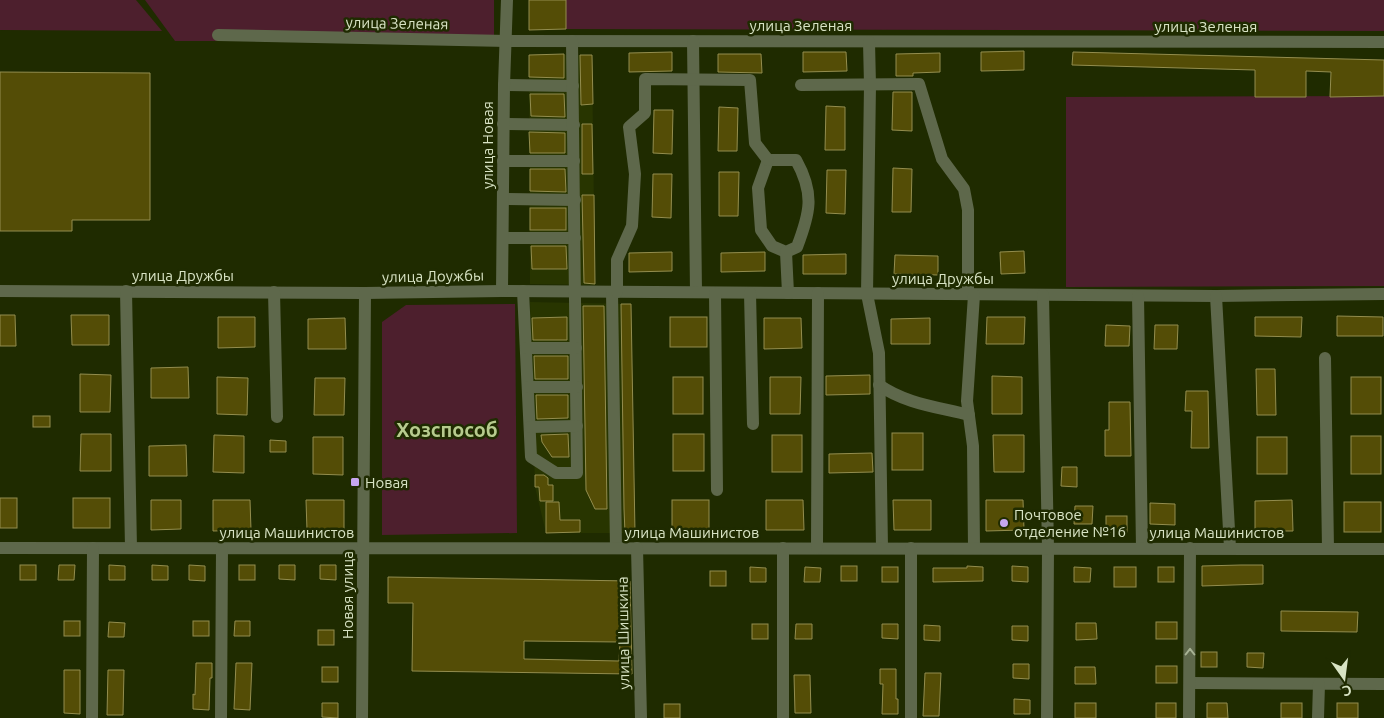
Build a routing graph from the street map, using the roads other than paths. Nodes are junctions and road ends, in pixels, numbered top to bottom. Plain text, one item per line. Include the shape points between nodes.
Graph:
1 (507, 0) edge
2 (218, 35) dead end
3 (506, 41) junction
4 (572, 41) junction
5 (693, 41) junction
6 (869, 42) junction
7 (1384, 42) edge
8 (694, 79) junction
9 (504, 85) junction
10 (800, 85) dead end
11 (870, 85) junction
12 (573, 86) junction
13 (504, 124) junction
14 (574, 125) junction
15 (768, 160) junction
16 (503, 161) junction
17 (574, 161) junction
18 (503, 199) junction
19 (575, 200) junction
20 (503, 238) junction
21 (575, 238) junction
22 (786, 252) junction
23 (0, 291) edge
24 (126, 291) junction
25 (502, 291) junction
26 (523, 291) junction
27 (274, 292) junction
28 (576, 292) junction
29 (614, 292) junction
30 (696, 292) junction
31 (365, 293) junction
32 (715, 293) junction
33 (750, 293) junction
34 (788, 293) junction
35 (818, 294) junction
36 (867, 294) junction
37 (971, 294) junction
38 (1384, 294) edge
39 (1043, 295) junction
40 (1138, 296) junction
41 (1216, 296) junction
42 (526, 348) junction
43 (576, 348) junction
44 (1325, 358) dead end
45 (879, 385) junction
46 (528, 387) junction
47 (577, 387) junction
48 (969, 414) junction
49 (277, 417) dead end
50 (753, 424) dead end
51 (577, 426) junction
52 (530, 427) junction
53 (717, 490) dead end
54 (0, 548) edge
55 (93, 548) junction
56 (132, 548) junction
57 (222, 548) junction
58 (363, 548) junction
59 (616, 548) junction
60 (637, 548) junction
61 (783, 548) junction
62 (817, 548) junction
63 (882, 548) junction
64 (911, 548) junction
65 (974, 548) junction
66 (1048, 548) junction
67 (1142, 548) junction
68 (1190, 548) junction
69 (1230, 548) junction
70 (1328, 549) junction
71 (1384, 549) edge
72 (1190, 683) junction
73 (1319, 684) junction
74 (1384, 684) edge
75 (92, 718) edge
76 (222, 718) edge
77 (362, 718) edge
78 (641, 718) edge
79 (783, 718) edge
80 (911, 718) edge
81 (1047, 718) edge
82 (1189, 718) edge
83 (1318, 718) edge

1 - 3 street, улица Новая
2 - 3 street, улица Зеленая
3 - 4 street, улица Зеленая
3 - 9 street, улица Новая
4 - 5 street, улица Зеленая
4 - 12 street
5 - 6 street, улица Зеленая
5 - 8 street
6 - 7 street, улица Зеленая
6 - 11 street
8 - 15 street via 750,80 755,143
8 - 29 street via 645,79 646,113 629,127 635,174 632,226 617,260
8 - 30 street
9 - 12 street
9 - 13 street, улица Новая
10 - 11 street
11 - 36 street
11 - 37 street via 920,84 942,159 964,189 968,210
12 - 14 street
13 - 14 street
13 - 16 street, улица Новая
14 - 17 street
15 - 22 street via 758,188 761,230 772,246
15 - 22 street via 796,160 804,174 809,197 808,219 797,246
16 - 17 street
16 - 18 street, улица Новая
17 - 19 street
18 - 19 street
18 - 20 street, улица Новая
19 - 21 street
20 - 21 street
20 - 25 street, улица Новая
21 - 28 street
22 - 34 street
23 - 24 street, улица Дружбы
24 - 27 street, улица Дружбы
24 - 56 street
25 - 26 street, улица Дружбы
25 - 31 street, улица Доужбы
26 - 28 street, улица Дружбы
26 - 42 street
27 - 31 street, улица Дружбы
27 - 49 street
28 - 29 street, улица Дружбы
28 - 43 street
29 - 30 street, улица Дружбы
29 - 59 street
30 - 32 street, улица Дружбы
31 - 58 street, Новая улица
32 - 33 street, улица Дружбы
32 - 53 street
33 - 34 street, улица Дружбы
33 - 50 street
34 - 35 street, улица Дружбы
35 - 36 street, улица Дружбы
35 - 62 street
36 - 37 street, улица Дружбы
36 - 45 street via 879,353
37 - 39 street, улица Дружбы
37 - 48 street
38 - 41 street, улица Дружбы
39 - 40 street, улица Дружбы
39 - 66 street
40 - 41 street, улица Дружбы
40 - 67 street
41 - 69 street
42 - 43 street
42 - 46 street
43 - 47 street
44 - 70 street
45 - 48 street via 909,401
45 - 63 street
46 - 47 street
46 - 52 street
47 - 51 street
48 - 65 street via 973,446
51 - 52 street
51 - 52 street via 577,473 556,473 531,457
54 - 55 street, улица Машинистов
55 - 56 street, улица Машинистов
55 - 75 street
56 - 57 street, улица Машинистов
57 - 58 street, улица Машинистов
57 - 76 street
58 - 59 street, улица Машинистов
58 - 77 street, Новая улица
59 - 60 street, улица Машинистов
60 - 61 street, улица Машинистов
60 - 78 street, улица Шишкина
61 - 62 street, улица Машинистов
61 - 79 street
62 - 63 street, улица Машинистов
63 - 64 street, улица Машинистов
64 - 65 street, улица Машинистов
64 - 80 street
65 - 66 street, улица Машинистов
66 - 67 street, улица Машинистов
66 - 81 street
67 - 68 street, улица Машинистов
68 - 69 street, улица Машинистов
72 -> 68 street
69 - 70 street, улица Машинистов
70 - 71 street, улица Машинистов
72 - 73 street
72 - 82 street
73 - 74 street
73 - 83 street

